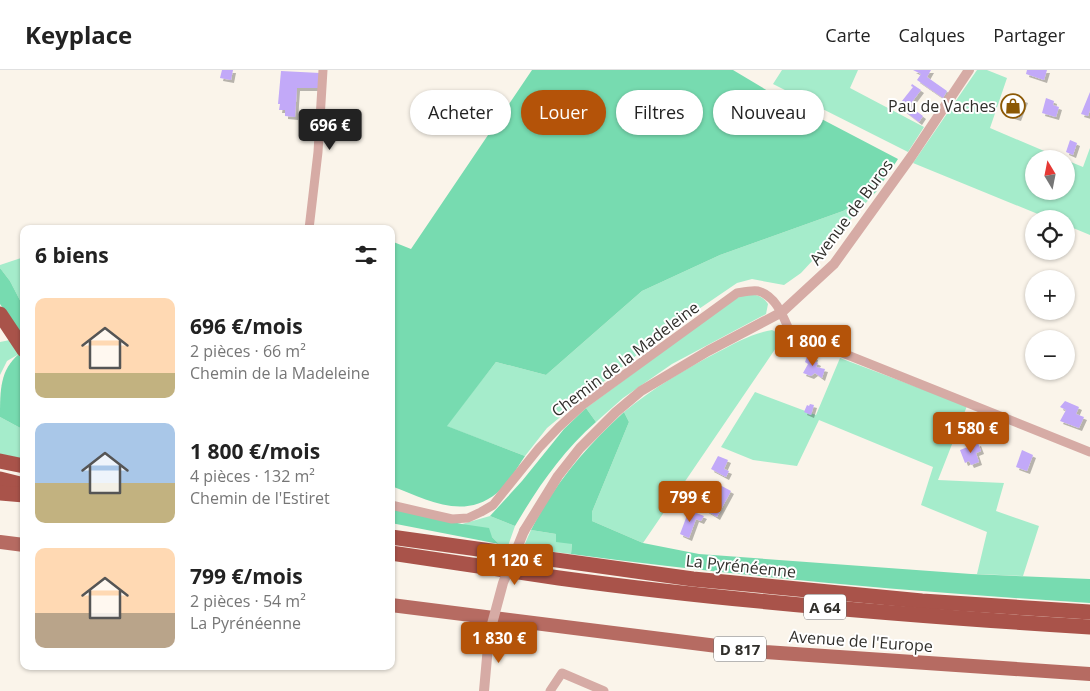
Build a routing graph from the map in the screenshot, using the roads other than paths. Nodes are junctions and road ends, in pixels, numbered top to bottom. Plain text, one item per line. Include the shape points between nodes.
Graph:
1 (323, 70) edge
2 (969, 70) edge
3 (309, 225) edge
4 (782, 312) junction
5 (0, 314) edge
6 (20, 344) edge
7 (1090, 452) edge
8 (0, 461) edge
9 (20, 465) edge
10 (0, 479) edge
11 (20, 483) edge
12 (0, 493) edge
13 (20, 495) edge
14 (395, 506) edge
15 (395, 538) edge
16 (0, 542) edge
17 (20, 544) edge
18 (395, 554) edge
19 (395, 606) edge
20 (1090, 612) edge
21 (1090, 627) edge
22 (1090, 674) edge
23 (484, 691) edge
24 (550, 691) edge
25 (604, 691) edge

1 - 3 street
2 - 4 street, Avenue de Buros via 834,264
4 - 7 street, Chemin de la Madeleine via 790,332
4 - 14 street, Chemin de la Madeleine via 770,297 757,291 737,293 584,404 539,448 493,505 481,512 468,518 452,519
4 - 23 street, Avenue de Buros, bridge via 641,391 580,448 558,476 524,531 503,583 489,635
5 - 6 highway
8 - 9 highway
10 - 11 highway
12 - 13 highway
15 - 20 highway, La Pyrénéenne / A 64 via 693,579 922,601
16 - 17 main road
18 - 21 highway, La Pyrénéenne / A 64 via 691,594 922,616
19 - 22 main road, Avenue de l'Europe / D 817 via 765,652
24 - 25 street via 562,673

